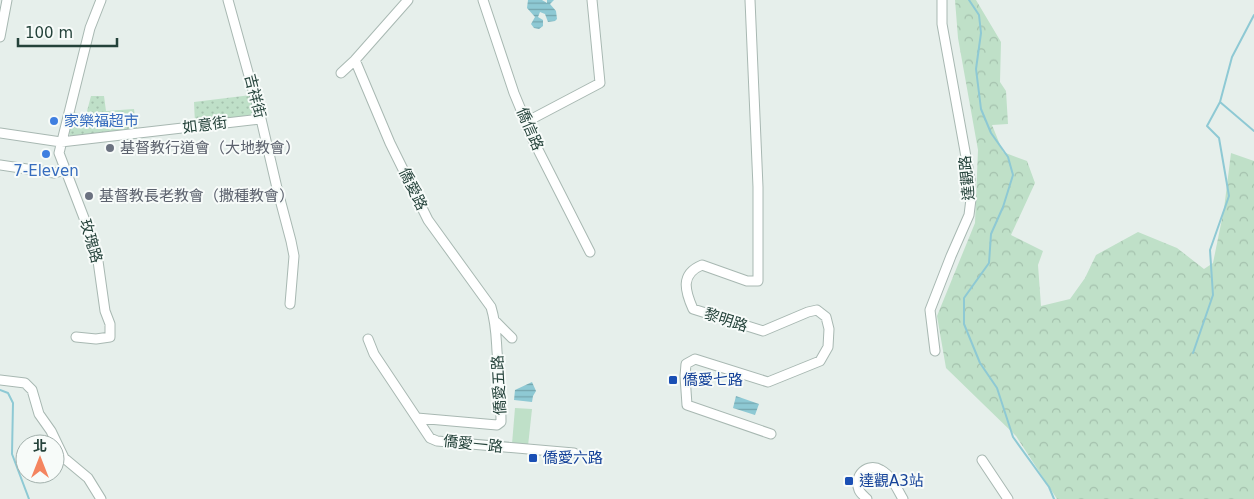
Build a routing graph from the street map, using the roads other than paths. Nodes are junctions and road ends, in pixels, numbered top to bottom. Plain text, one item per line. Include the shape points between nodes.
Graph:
1 (7, 0) edge
2 (101, 0) edge
3 (408, 0) edge
4 (483, 0) edge
5 (592, 0) edge
6 (750, 0) edge
7 (942, 0) edge
8 (229, 4) edge
9 (0, 36) edge
10 (355, 60) junction
11 (340, 73) dead end
12 (261, 119) junction
13 (526, 122) junction
14 (0, 133) edge
15 (61, 142) junction
16 (0, 165) edge
17 (66, 170) junction
18 (590, 252) dead end
19 (290, 304) dead end
20 (496, 322) junction
21 (76, 337) dead end
22 (512, 338) dead end
23 (368, 339) dead end
24 (935, 351) dead end
25 (0, 380) edge
26 (417, 418) junction
27 (771, 434) dead end
28 (574, 453) dead end
29 (982, 460) dead end
30 (101, 499) edge
31 (867, 499) edge
32 (903, 499) edge
33 (1008, 499) edge

1 - 9 street
2 - 15 street, 玫瑰路 via 90,28
3 - 10 street
4 - 13 street, 僑信路
5 - 13 street via 600,83
6 - 27 street, 黎明路 via 758,187 758,281 702,265 693,268 688,276 686,295 692,309 763,331 817,310 826,316 828,347 820,361 768,382 695,359 686,364 685,376 687,404
7 - 24 street, 達觀路 via 942,24 971,199 969,215 930,310
8 - 12 street, 吉祥街
10 - 11 street
10 - 20 street, 僑愛路 via 390,143 428,220 491,307
12 - 15 street, 如意街
12 - 19 street, 吉祥街 via 294,256
13 - 18 street, 僑信路
14 - 15 street, 如意街
15 - 17 street, 玫瑰路 via 59,153
16 - 17 street via 54,173
17 - 21 street, 玫瑰路 via 94,244 104,311 110,324 110,337
20 - 22 street
20 - 26 street, 僑愛五路 via 501,422 497,425
23 - 26 street, 僑愛一路 via 374,354
25 - 30 street via 25,383 32,390 39,414 64,458 88,478
26 - 28 street, 僑愛一路 via 430,438 437,441
29 - 33 street
31 - 32 street via 859,490 858,475 872,468 881,469 891,479

